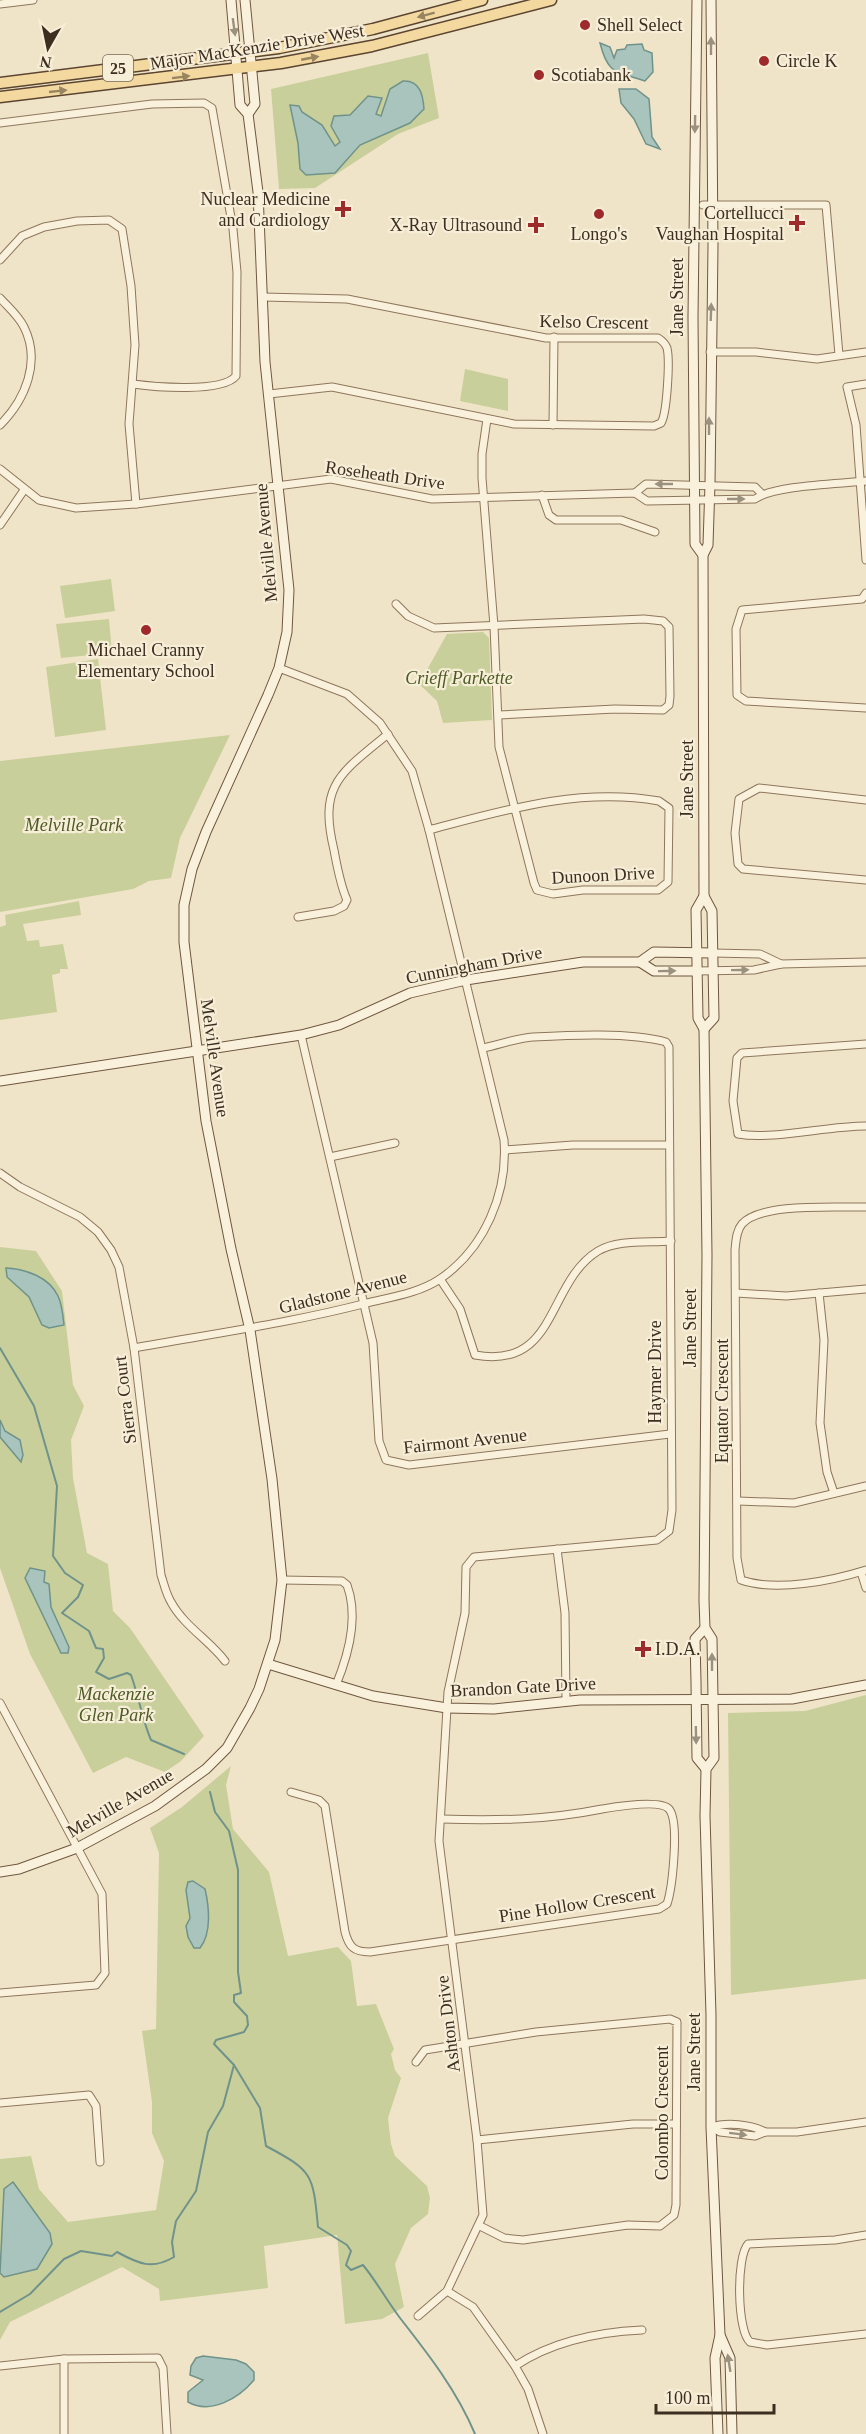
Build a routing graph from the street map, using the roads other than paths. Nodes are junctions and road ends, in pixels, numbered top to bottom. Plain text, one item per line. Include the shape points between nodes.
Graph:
1 (33, 0) edge
2 (231, 0) edge
3 (245, 0) edge
4 (482, 0) edge
5 (551, 0) edge
6 (697, 0) edge
7 (711, 0) edge
8 (0, 4) edge
9 (252, 52) junction
10 (237, 54) junction
11 (253, 68) junction
12 (237, 70) junction
13 (0, 83) edge
14 (0, 97) edge
15 (248, 114) junction
16 (0, 123) edge
17 (708, 205) junction
18 (0, 260) edge
19 (263, 297) junction
20 (0, 298) edge
21 (554, 337) junction
22 (710, 352) junction
23 (866, 352) edge
24 (839, 356) junction
25 (133, 384) junction
26 (866, 384) edge
27 (269, 394) junction
28 (487, 419) junction
29 (0, 424) edge
30 (553, 424) junction
31 (0, 469) edge
32 (863, 482) edge
33 (695, 484) junction
34 (710, 484) junction
35 (278, 485) junction
36 (24, 490) junction
37 (635, 493) junction
38 (762, 494) junction
39 (542, 495) junction
40 (485, 498) junction
41 (695, 499) junction
42 (709, 499) junction
43 (136, 504) junction
44 (0, 525) edge
45 (655, 532) dead end
46 (703, 555) junction
47 (866, 560) edge
48 (866, 593) edge
49 (396, 604) dead end
50 (494, 626) junction
51 (279, 668) junction
52 (866, 708) edge
53 (498, 715) junction
54 (388, 734) junction
55 (866, 800) edge
56 (515, 807) junction
57 (429, 830) junction
58 (866, 880) edge
59 (704, 896) junction
60 (298, 917) dead end
61 (697, 953) junction
62 (713, 953) junction
63 (640, 962) junction
64 (866, 962) edge
65 (781, 964) junction
66 (697, 971) junction
67 (713, 971) junction
68 (466, 980) junction
69 (704, 1029) junction
70 (301, 1035) junction
71 (866, 1044) edge
72 (483, 1048) junction
73 (197, 1053) junction
74 (0, 1082) edge
75 (866, 1126) edge
76 (395, 1143) dead end
77 (669, 1145) junction
78 (505, 1149) junction
79 (330, 1157) junction
80 (0, 1173) edge
81 (866, 1207) edge
82 (670, 1241) junction
83 (440, 1279) junction
84 (866, 1288) edge
85 (736, 1293) junction
86 (819, 1293) junction
87 (364, 1304) junction
88 (250, 1330) junction
89 (134, 1348) junction
90 (670, 1434) junction
91 (866, 1486) edge
92 (834, 1493) junction
93 (738, 1501) junction
94 (557, 1549) junction
95 (864, 1571) edge
96 (282, 1580) junction
97 (866, 1588) edge
98 (705, 1628) junction
99 (225, 1661) dead end
100 (268, 1664) junction
101 (336, 1685) junction
102 (866, 1685) edge
103 (696, 1698) junction
104 (713, 1698) junction
105 (566, 1701) junction
106 (0, 1703) edge
107 (447, 1708) junction
108 (706, 1769) junction
109 (291, 1792) dead end
110 (441, 1819) junction
111 (77, 1848) junction
112 (0, 1872) edge
113 (453, 1939) junction
114 (0, 1994) edge
115 (465, 2044) junction
116 (416, 2062) dead end
117 (0, 2103) edge
118 (866, 2122) edge
119 (676, 2124) junction
120 (711, 2127) junction
121 (477, 2140) junction
122 (99, 2162) dead end
123 (480, 2226) junction
124 (866, 2235) edge
125 (447, 2291) junction
126 (418, 2316) dead end
127 (642, 2330) dead end
128 (866, 2334) edge
129 (720, 2335) junction
130 (64, 2359) junction
131 (0, 2366) edge
132 (515, 2366) junction
133 (64, 2434) edge
134 (167, 2434) edge
135 (543, 2434) edge
136 (718, 2434) edge
137 (732, 2434) edge

1 - 8 street
2 -> 10 street, Melville Avenue
3 - 9 street, Melville Avenue
4 -> 9 main road, Major MacKenzie Drive West / 25 via 338,37
11 -> 5 main road, Major MacKenzie Drive West / 25 via 372,46
6 -> 33 street, Jane Street
17 -> 7 street, Jane Street
9 - 10 main road, Major MacKenzie Drive West / 25
9 - 11 street, Melville Avenue
10 - 12 street, Melville Avenue
10 - 13 main road, Major MacKenzie Drive West / 25
11 - 12 main road, Major MacKenzie Drive West / 25
11 - 15 street, Melville Avenue via 255,104
14 -> 12 main road, Major MacKenzie Drive West / 25
12 - 15 street, Melville Avenue via 240,105
15 - 19 street, Melville Avenue via 258,192
16 - 25 street via 152,104 204,103 212,108 237,272 236,376 225,382 187,387
22 -> 17 street, Jane Street
17 - 24 street via 826,205
18 - 25 street via 22,236 38,229 114,220 124,236 131,286
19 - 21 street, Kelso Crescent via 347,299
19 - 27 street, Melville Avenue
20 - 29 street via 23,325 31,362 24,394
21 - 30 street
21 - 30 street, Kelso Crescent via 658,338 668,351 661,423 641,427
22 - 24 street via 773,353 809,359
34 -> 22 street, Jane Street
23 - 24 street
25 - 43 street via 130,436
26 - 32 street via 848,387
27 - 28 street, Kelso Crescent via 332,387
27 - 35 street, Melville Avenue
28 - 30 street, Kelso Crescent
28 - 40 street via 482,454
31 - 36 street, Roseheath Drive
32 - 38 street, Roseheath Drive
32 - 47 street
33 - 34 street, Roseheath Drive
33 -> 37 street, Roseheath Drive via 646,484
33 - 41 street, Jane Street
34 - 38 street, Roseheath Drive via 754,487
34 - 42 street, Jane Street
35 - 40 street, Roseheath Drive via 331,479 415,498
35 - 43 street, Roseheath Drive
35 - 51 street, Melville Avenue via 289,590 287,632
36 - 43 street, Roseheath Drive via 57,506
36 - 44 street
37 - 39 street, Roseheath Drive
37 - 41 street, Roseheath Drive via 647,501
42 -> 38 street, Roseheath Drive via 755,499
39 - 40 street, Roseheath Drive
39 - 45 street via 549,515 556,520 621,520
40 - 50 street
41 - 42 street, Roseheath Drive
41 - 46 street, Jane Street via 695,544
42 - 46 street, Jane Street via 708,545
46 - 59 street, Jane Street
48 - 52 street via 862,598 742,610 736,629 737,695 746,701
49 - 50 street via 408,616 434,628
50 - 53 street
50 - 53 street via 654,619 667,624 671,636 670,696 669,705 663,710
51 - 54 street, Gladstone Avenue via 347,694
51 - 73 street, Melville Avenue via 206,832 184,905 184,942
53 - 56 street via 499,747
54 - 57 street, Gladstone Avenue via 411,771
54 - 60 street via 348,766 328,799 329,833 346,900 344,906
55 - 58 street via 759,788 739,800 735,832 738,864 743,869
56 - 56 street, Dunoon Drive via 534,882 541,892 658,890 666,885 670,819 669,808 659,801 574,798
56 - 57 street, Dunoon Drive
57 - 68 street, Gladstone Avenue
59 - 61 street, Jane Street via 696,910
59 - 62 street, Jane Street via 712,912
61 - 62 street, Cunningham Drive
61 - 63 street, Cunningham Drive via 654,952
61 - 66 street, Jane Street
62 - 65 street via 760,954
62 - 67 street, Jane Street
63 -> 66 street, Cunningham Drive via 654,971
63 - 68 street, Cunningham Drive via 582,962
64 - 65 street
67 -> 65 street via 754,970
66 - 67 street
66 - 69 street, Jane Street via 698,1018
67 - 69 street, Jane Street via 714,1018
68 - 70 street, Cunningham Drive via 410,993 339,1025
68 - 72 street, Gladstone Avenue
69 - 98 street, Jane Street
70 - 73 street, Cunningham Drive
70 - 79 street, Fairmont Avenue
71 - 75 street via 742,1053 736,1058 733,1101 738,1134 766,1136
72 - 77 street, Haymer Drive via 531,1037 628,1036 666,1042 670,1065
72 - 78 street, Gladstone Avenue
73 - 74 street, Cunningham Drive
73 - 88 street, Melville Avenue via 226,1226
76 - 79 street
77 - 78 street
77 - 82 street, Haymer Drive
78 - 83 street, Gladstone Avenue via 494,1214 458,1263
79 - 87 street, Fairmont Avenue
80 - 89 street, Sierra Court via 80,1217 98,1232 119,1267
81 - 85 street, Equator Crescent via 790,1210 747,1219 740,1226 736,1241
82 - 83 street via 599,1250 573,1272 544,1331 525,1347 498,1357 475,1355 460,1309
82 - 90 street, Haymer Drive
83 - 87 street, Gladstone Avenue via 406,1295
84 - 86 street
85 - 86 street
85 - 93 street, Equator Crescent
86 - 92 street via 824,1340 820,1423
87 - 88 street, Gladstone Avenue
87 - 90 street, Fairmont Avenue via 373,1343 381,1453 394,1464
88 - 89 street, Gladstone Avenue
88 - 96 street, Melville Avenue
89 - 99 street, Sierra Court via 161,1575 171,1602
90 - 94 street, Haymer Drive via 672,1510 664,1537
91 - 92 street
92 - 93 street via 794,1503
93 - 95 street, Equator Crescent via 737,1558 741,1580 766,1585 796,1584
94 - 105 street via 565,1613
94 - 107 street, Haymer Drive via 474,1557 468,1562 465,1613 454,1654
95 - 97 street
96 - 100 street, Melville Avenue
96 - 101 street via 342,1581 347,1586 349,1642
98 - 103 street, Jane Street via 695,1639
104 -> 98 street, Jane Street via 712,1639
100 - 101 street, Brandon Gate Drive
100 - 111 street, Melville Avenue via 227,1748 206,1769 155,1806
101 - 107 street, Brandon Gate Drive via 396,1701
102 - 104 street, Brandon Gate Drive via 792,1699
103 - 104 street, Brandon Gate Drive
103 - 105 street, Brandon Gate Drive
103 -> 108 street, Jane Street via 697,1758
104 - 108 street, Jane Street via 714,1758
105 - 107 street, Brandon Gate Drive via 494,1709
106 - 111 street
107 - 110 street, Ashton Drive
108 - 120 street, Jane Street
109 - 113 street via 319,1800 325,1806 345,1932 352,1948 370,1952
110 - 113 street, Ashton Drive via 441,1860
110 - 113 street, Pine Hollow Crescent via 521,1821 648,1804 666,1807 673,1820 672,1890 667,1904 659,1909
111 - 112 street, Melville Avenue
111 - 114 street via 102,1894 105,1973 96,1985
113 - 115 street, Ashton Drive
115 - 116 street via 425,2050
115 - 119 street, Colombo Crescent via 536,2032 670,2019 677,2022
115 - 121 street, Ashton Drive
117 - 122 street via 88,2095 96,2106
118 - 120 street via 755,2136 720,2132
119 - 121 street via 633,2124
119 - 123 street, Colombo Crescent via 676,2205 667,2224 628,2225 523,2240 504,2238
120 - 129 street, Jane Street
121 - 123 street, Ashton Drive via 483,2215
123 - 125 street, Ashton Drive
124 - 128 street via 748,2244 743,2249 740,2275 743,2331 750,2342 767,2345
125 - 126 street, Ashton Drive
125 - 132 street via 473,2307
127 - 132 street via 560,2342
129 - 136 street, Jane Street via 715,2358
137 -> 129 street, Jane Street via 730,2358
130 - 131 street
130 - 133 street
130 - 134 street via 158,2358 163,2368
132 - 135 street

